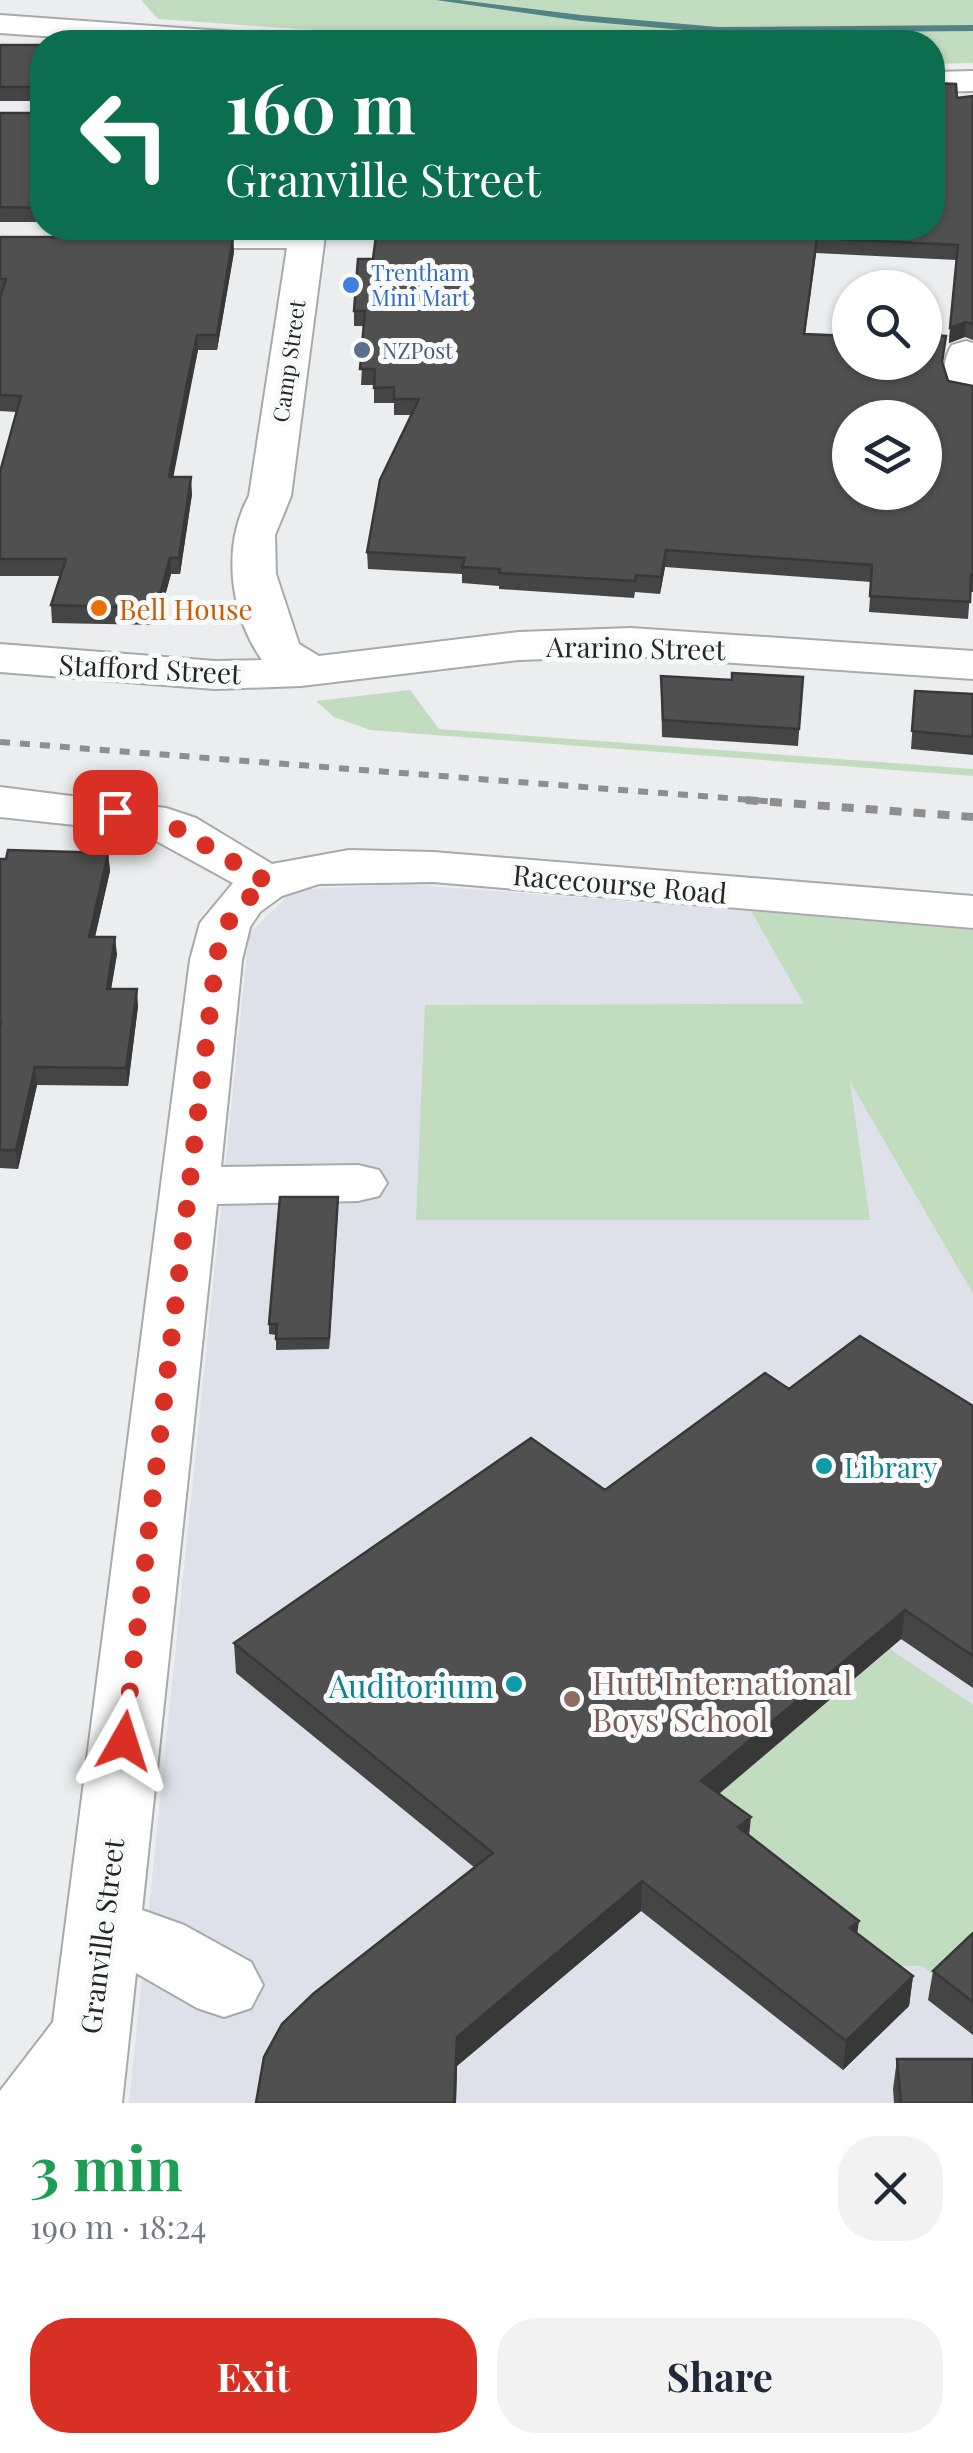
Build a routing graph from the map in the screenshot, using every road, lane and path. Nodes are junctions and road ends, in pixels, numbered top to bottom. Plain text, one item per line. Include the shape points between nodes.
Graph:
1 (0, 24) edge
2 (83, 30) edge
3 (973, 81) edge
4 (945, 82) edge
5 (305, 240) edge
6 (270, 496) junction
7 (259, 601) junction
8 (0, 658) edge
9 (300, 666) junction
10 (973, 666) edge
11 (166, 671) junction
12 (0, 802) edge
13 (269, 883) junction
14 (973, 912) edge
15 (358, 1183) dead end
16 (190, 1186) junction
17 (102, 1928) junction
18 (224, 1985) dead end
19 (86, 2069) edge
20 (34, 2103) edge

1 - 2 street
3 - 4 street
5 - 6 street, Camp Street
6 - 7 street, Camp Street via 260,510 251,564
6 - 9 street, Camp Street via 279,511 291,589 316,650
7 - 9 street, Camp Street via 280,652
7 - 11 street via 233,648
8 - 11 street, Stafford Street
9 - 10 street, Ararino Street via 577,642
9 - 11 street, Stafford Street via 215,675
12 - 13 street via 149,818
13 - 14 street, Racecourse Road via 330,866 433,867
13 - 16 street, Granville Street via 244,900 220,941
15 - 16 street
16 - 17 street, Granville Street
17 - 18 street via 157,1947
17 - 19 street, Granville Street
19 - 20 street

